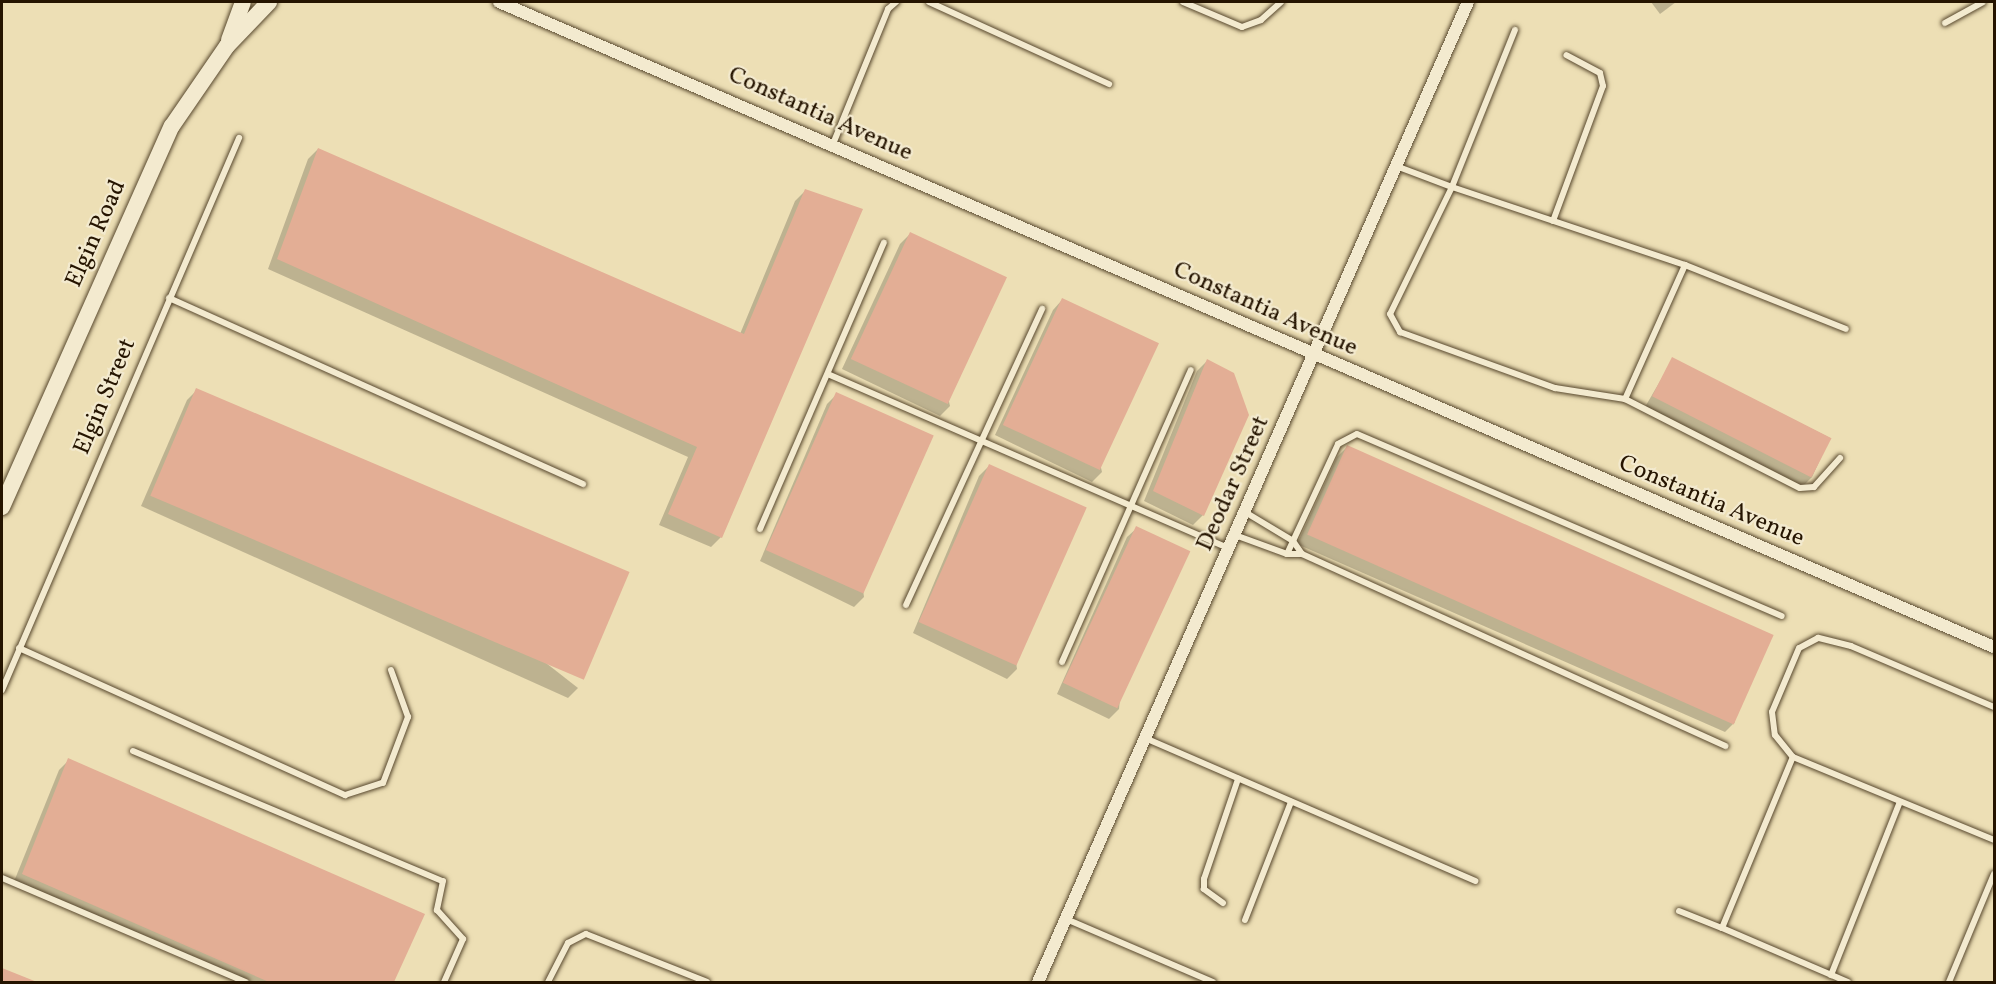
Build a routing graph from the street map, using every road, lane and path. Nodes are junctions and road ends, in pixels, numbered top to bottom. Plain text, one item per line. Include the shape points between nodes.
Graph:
1 (243, 2) edge
2 (269, 2) edge
3 (499, 2) edge
4 (896, 2) edge
5 (929, 2) edge
6 (1183, 2) edge
7 (1281, 2) edge
8 (1468, 2) edge
9 (1983, 2) edge
10 (518, 4) edge
11 (1945, 23) dead end
12 (1515, 30) dead end
13 (227, 46) junction
14 (1566, 55) dead end
15 (1109, 84) dead end
16 (239, 138) dead end
17 (833, 144) junction
18 (1396, 166) junction
19 (1452, 187) junction
20 (1553, 221) junction
21 (884, 243) dead end
22 (1685, 265) junction
23 (169, 298) junction
24 (1042, 309) dead end
25 (1846, 329) dead end
26 (1314, 355) junction
27 (1191, 370) dead end
28 (830, 375) junction
29 (1625, 399) junction
30 (982, 441) junction
31 (1840, 458) dead end
32 (583, 484) dead end
33 (2, 507) edge
34 (1134, 508) junction
35 (1245, 513) junction
36 (760, 529) dead end
37 (1235, 535) junction
38 (1293, 541) junction
39 (1229, 549) junction
40 (1287, 554) junction
41 (1302, 554) junction
42 (906, 606) dead end
43 (1782, 615) dead end
44 (1995, 647) edge
45 (19, 648) junction
46 (1062, 662) dead end
47 (2, 668) edge
48 (391, 670) dead end
49 (10, 671) junction
50 (2, 690) edge
51 (1995, 707) edge
52 (1145, 738) junction
53 (1725, 746) dead end
54 (133, 751) dead end
55 (1793, 757) junction
56 (1238, 779) junction
57 (1291, 802) junction
58 (1900, 802) junction
59 (1995, 840) edge
60 (1995, 874) edge
61 (2, 878) edge
62 (1475, 881) dead end
63 (1223, 903) dead end
64 (1679, 911) dead end
65 (1066, 919) junction
66 (1245, 920) dead end
67 (1722, 928) junction
68 (1831, 975) junction
69 (246, 982) edge
70 (444, 982) edge
71 (548, 982) edge
72 (707, 982) edge
73 (1038, 982) edge
74 (1213, 982) edge
75 (1848, 982) edge
76 (1949, 982) edge

1 - 13 street
2 - 13 street, Elgin Road
3 - 10 street, Constantia Avenue
4 - 17 lane via 888,9
5 - 15 lane
6 - 7 lane via 1242,27 1261,20
8 - 18 street, Deodar Street
9 - 11 lane
10 - 17 street, Constantia Avenue
12 - 19 lane
13 - 33 street, Elgin Road via 172,126
14 - 20 lane via 1600,73 1603,86
16 - 23 lane, Elgin Street
17 - 26 street, Constantia Avenue
18 - 19 lane
18 - 26 street, Deodar Street
19 - 20 lane
19 - 29 lane via 1390,315 1393,325 1555,388
20 - 22 lane
21 - 28 lane
22 - 25 lane
22 - 29 lane
23 - 32 lane
23 - 45 lane, Elgin Street
24 - 30 lane
26 - 35 street, Deodar Street
26 - 44 street, Constantia Avenue
27 - 34 lane
28 - 30 lane
28 - 36 lane
29 - 31 lane via 1800,488 1814,487
30 - 34 lane
30 - 42 lane
34 - 39 lane
34 - 46 lane
35 - 37 street, Deodar Street
35 - 38 lane
37 - 39 street, Deodar Street
37 - 40 lane
38 - 40 lane
38 - 41 lane
38 - 43 lane via 1338,444 1357,434
39 - 52 street, Deodar Street
40 - 41 lane
41 - 53 lane
45 - 48 lane via 345,795 383,783 408,717
45 - 49 lane, Elgin Street
47 - 49 lane
49 - 50 lane, Elgin Street
51 - 55 lane via 1851,646 1810,640 1796,654 1772,712 1775,735
52 - 56 lane
52 - 65 street, Deodar Street
54 - 70 lane via 443,881 437,910 463,939
55 - 58 lane
55 - 67 lane
56 - 57 lane
56 - 63 lane via 1204,879 1204,889
57 - 62 lane
57 - 66 lane
58 - 59 lane
58 - 68 lane
60 - 76 lane
61 - 69 lane
64 - 67 lane
65 - 73 street, Deodar Street
65 - 74 lane
67 - 68 lane
68 - 75 lane
71 - 72 lane via 568,944 586,934

